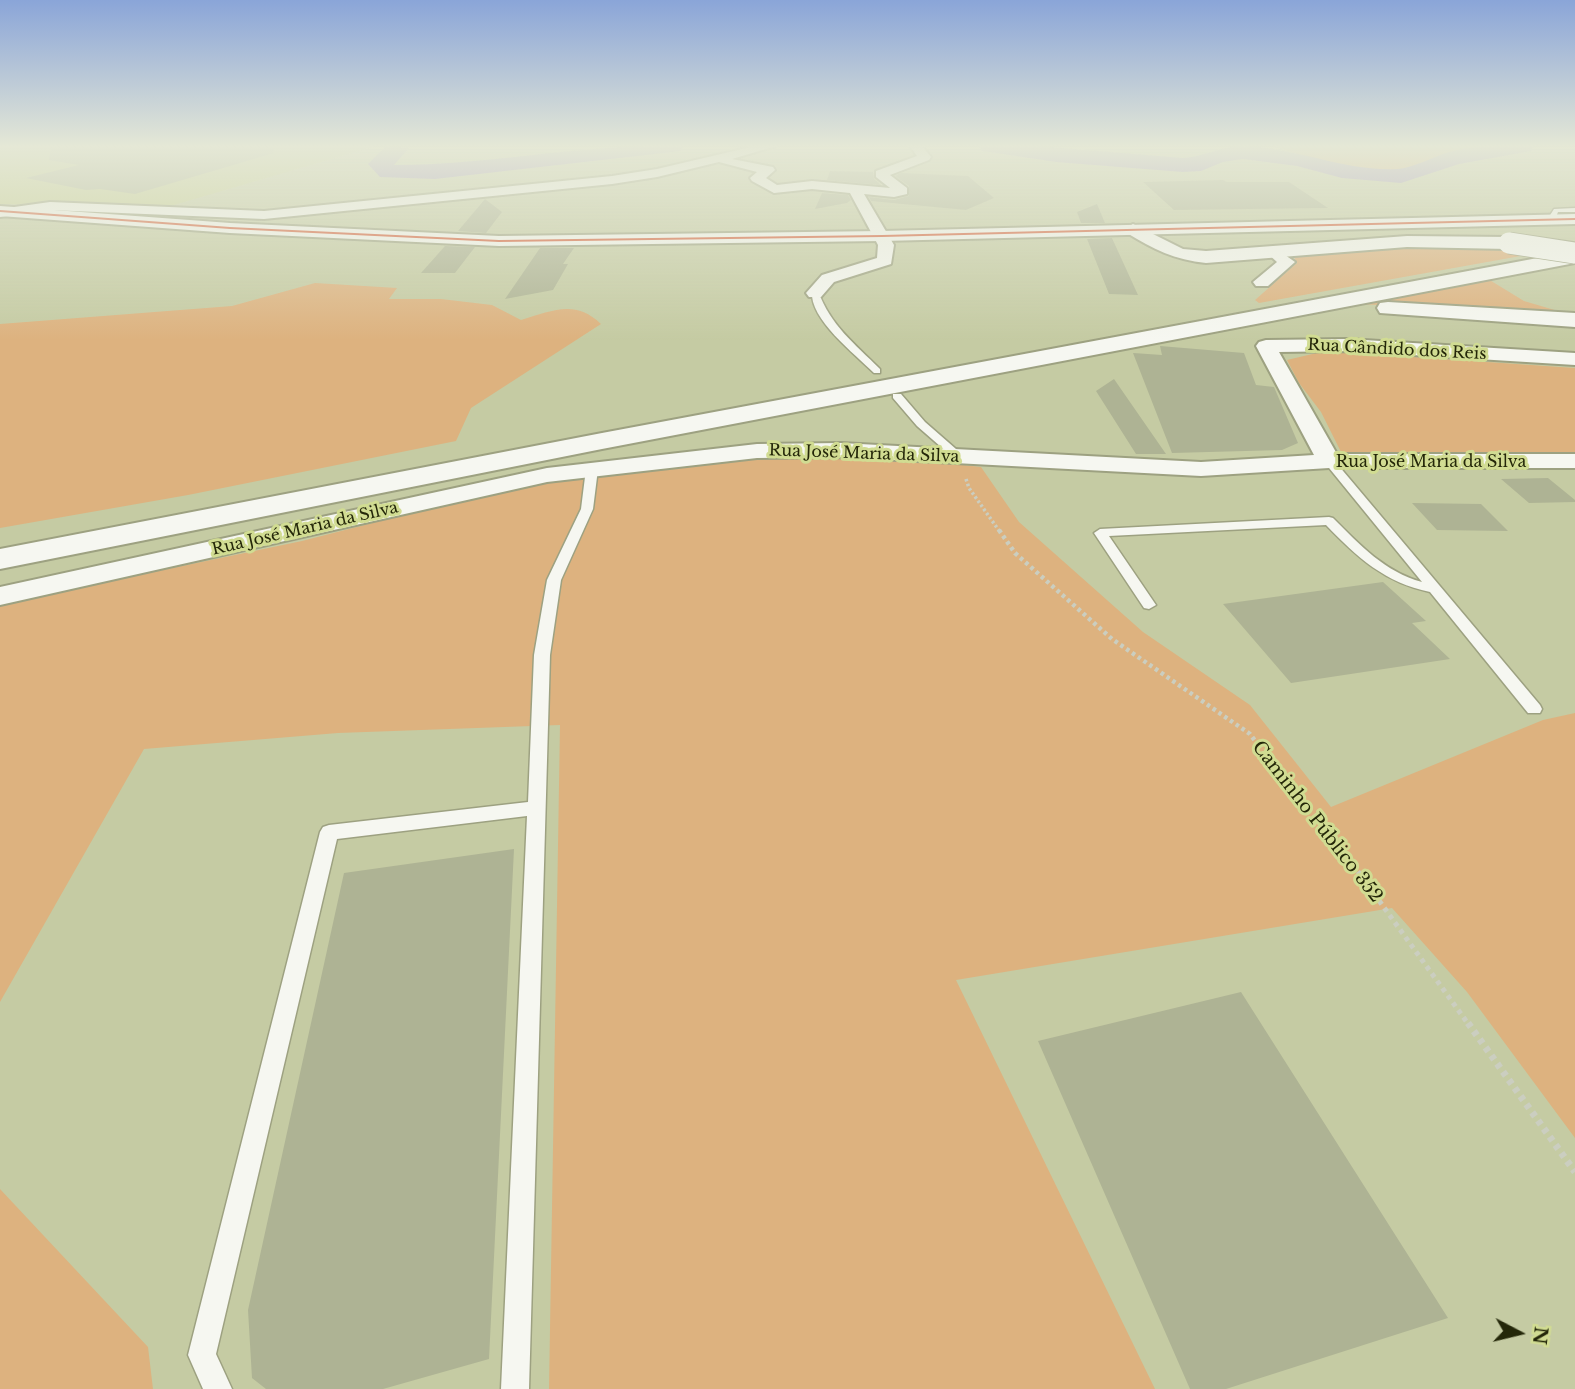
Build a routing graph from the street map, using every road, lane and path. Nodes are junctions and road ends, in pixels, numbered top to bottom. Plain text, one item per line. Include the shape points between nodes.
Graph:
1 (2, 211) edge
2 (165, 211) edge
3 (308, 211) edge
4 (866, 211) edge
5 (1556, 211) edge
6 (1575, 219) edge
7 (1552, 220) junction
8 (1133, 229) junction
9 (1164, 229) junction
10 (882, 236) junction
11 (1275, 253) junction
12 (1575, 254) edge
13 (1222, 256) junction
14 (1262, 282) dead end
15 (1515, 286) junction
16 (815, 293) joint
17 (1306, 308) junction
18 (1575, 312) edge
19 (1575, 320) edge
20 (1575, 359) edge
21 (877, 370) dead end
22 (897, 396) dead end
23 (960, 458) junction
24 (1329, 461) junction
25 (1575, 461) edge
26 (592, 469) junction
27 (0, 547) edge
28 (0, 559) edge
29 (1434, 589) junction
30 (0, 596) edge
31 (1149, 605) dead end
32 (1534, 709) dead end
33 (535, 808) junction
34 (1575, 1172) edge
35 (218, 1389) edge
36 (515, 1389) edge

1 - 10 main road via 499,241
2 - 3 street via 264,215
4 - 10 street
5 - 7 lane
6 - 7 main road
7 - 9 main road
8 - 9 main road
8 - 10 main road
8 - 13 main road via 1174,252
9 - 13 main road via 1181,246
10 - 16 street via 886,260 830,277
11 - 12 main road, bridge via 1459,239
11 - 13 main road
11 - 14 street via 1287,262
12 - 15 main road
12 - 27 main road via 662,420
15 - 17 main road
15 - 18 main road
16 - 21 lane via 815,304 833,328
17 - 19 main road
17 - 28 main road
20 - 24 street, Rua Cândido dos Reis via 1348,345 1266,346
22 - 23 lane
23 - 24 street, Rua José Maria da Silva via 1201,469
23 - 26 street, Rua José Maria da Silva via 841,450 757,451
23 - 34 path, Caminho Público 352 via 969,488 1015,553 1112,639 1250,734 1354,866
24 - 25 street, Rua José Maria da Silva
24 - 29 lane
26 - 30 street, Rua José Maria da Silva via 547,475
26 - 33 lane via 587,509 554,580 542,655
29 - 31 lane via 1411,586 1378,570 1329,521 1100,533
29 - 32 lane
33 - 35 lane via 329,832 202,1355
33 - 36 lane

